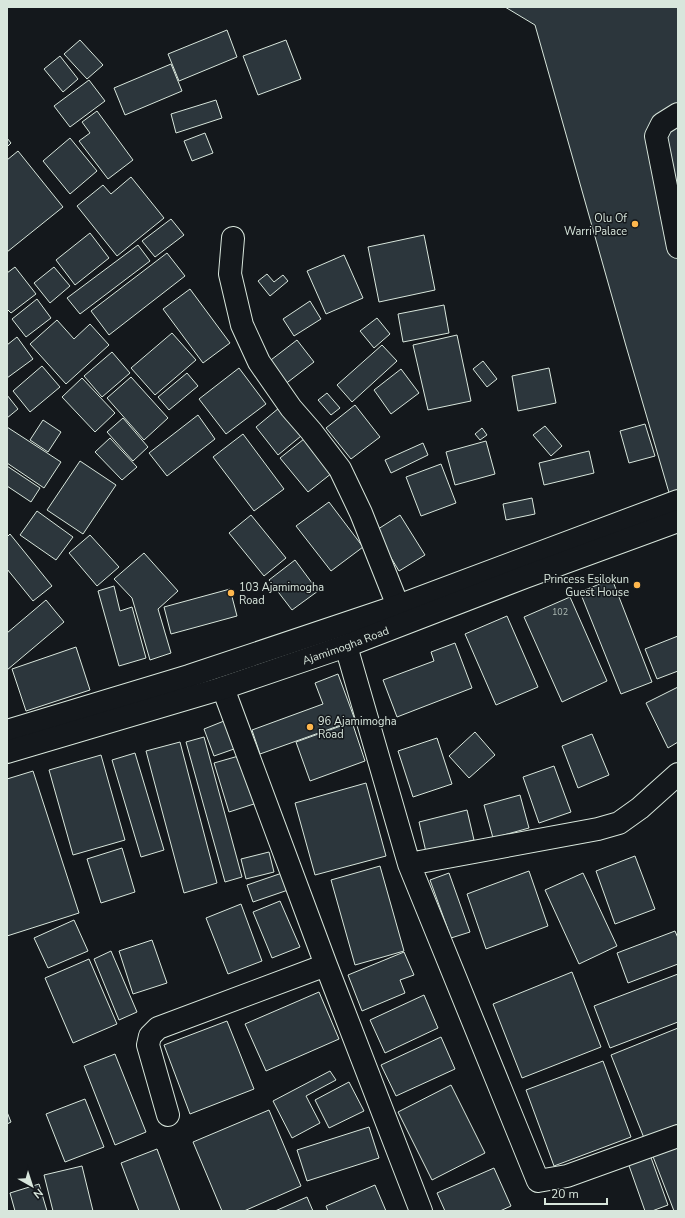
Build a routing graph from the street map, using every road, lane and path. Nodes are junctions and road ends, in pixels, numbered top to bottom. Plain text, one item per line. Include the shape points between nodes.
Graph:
1 (678, 114) edge
2 (233, 238) dead end
3 (678, 248) edge
4 (678, 501) edge
5 (678, 521) edge
6 (398, 606) junction
7 (346, 646) junction
8 (223, 688) junction
9 (7, 731) edge
10 (7, 752) edge
11 (678, 774) edge
12 (409, 864) junction
13 (326, 965) junction
14 (168, 1115) dead end
15 (678, 1136) edge
16 (421, 1211) edge

1 - 3 street via 662,124 656,136
2 - 6 street via 230,274 242,325 259,362 291,408 340,469 361,513
4 - 6 street, Ajamimogha Road
5 - 7 street, Ajamimogha Road
6 - 9 street, Ajamimogha Road via 189,676
7 - 8 street, Ajamimogha Road
7 - 12 street
8 - 10 street, Ajamimogha Road
8 - 13 street
11 - 12 street via 619,823
12 - 15 street via 538,1181 567,1176
13 - 14 street via 158,1028 150,1036 148,1045
13 - 16 street

